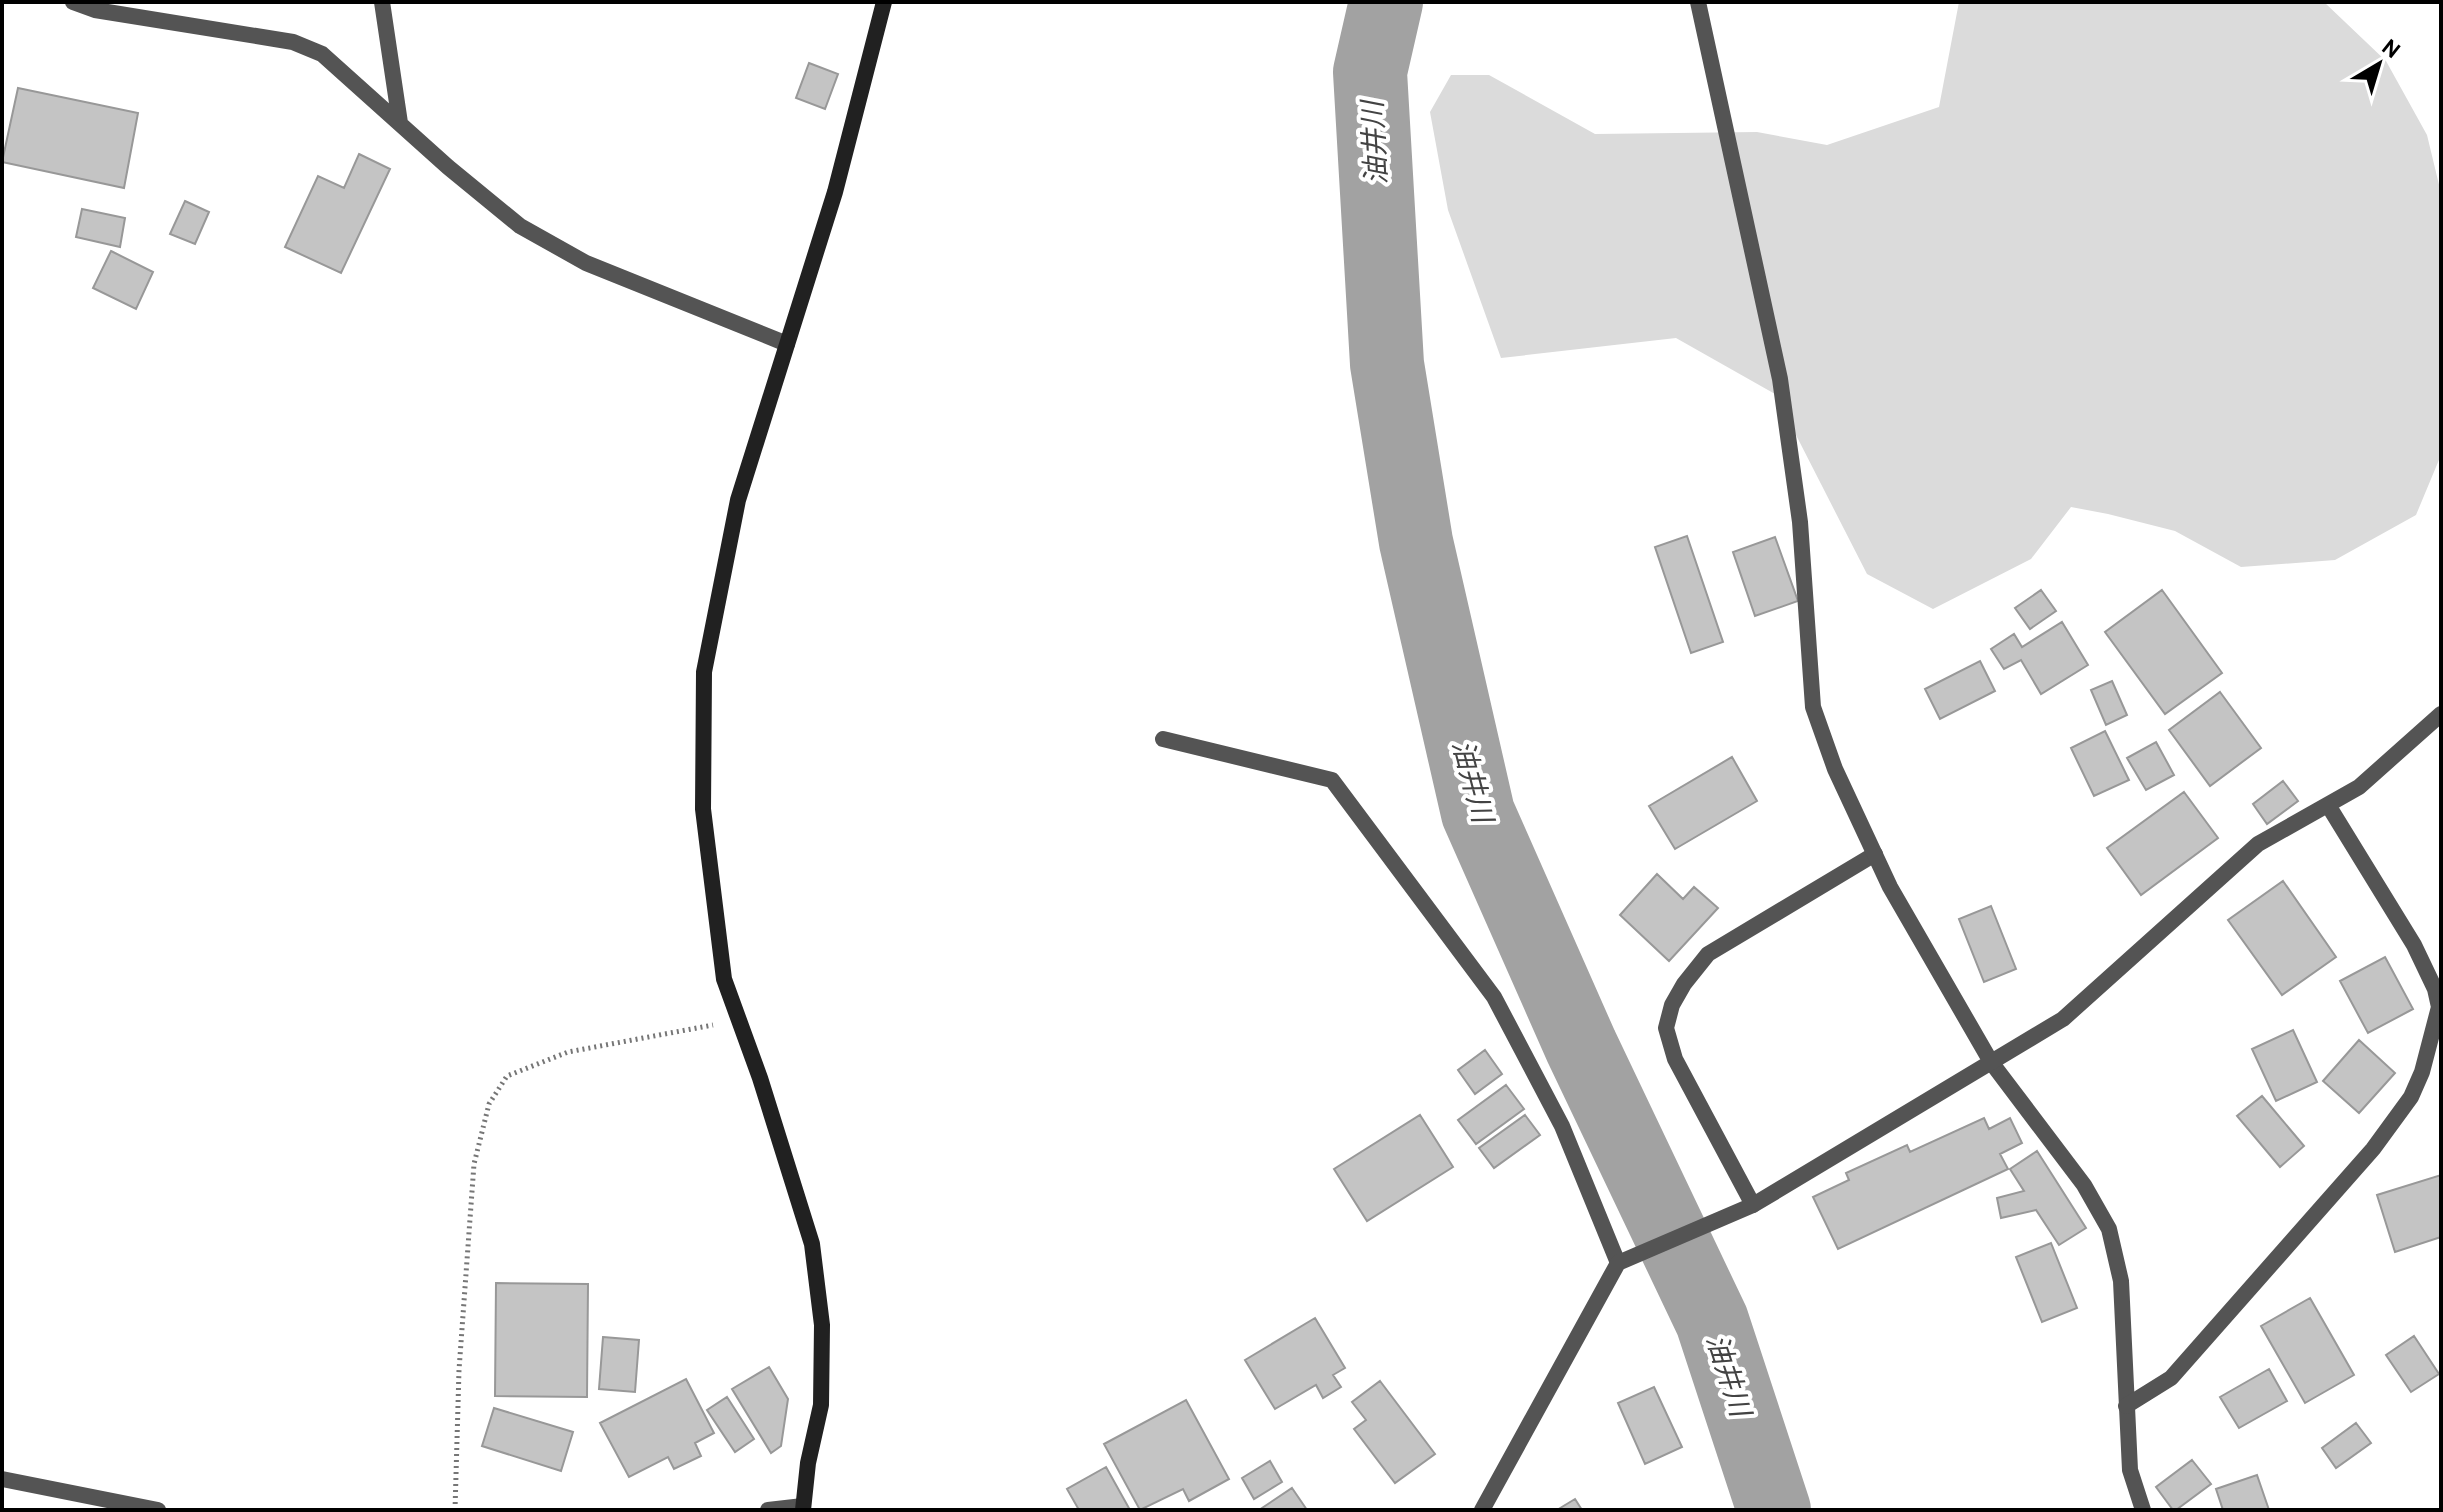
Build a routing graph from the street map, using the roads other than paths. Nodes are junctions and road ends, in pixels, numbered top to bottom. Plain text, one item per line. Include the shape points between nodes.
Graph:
1 (73, 2) edge
2 (382, 2) edge
3 (884, 2) edge
4 (1698, 2) edge
5 (400, 123) junction
6 (787, 344) junction
7 (2441, 714) edge
8 (1163, 739) dead end
9 (2328, 805) junction
10 (1875, 854) junction
11 (2440, 1008) edge
12 (1991, 1062) junction
13 (1753, 1205) junction
14 (1618, 1263) junction
15 (2126, 1406) junction
16 (2, 1479) edge
17 (803, 1508) edge
18 (158, 1510) edge
19 (768, 1510) edge
20 (1482, 1510) edge
21 (2143, 1510) edge

1 - 5 street via 293,42 322,54
2 - 5 street
3 - 6 street via 835,192
4 - 10 street via 1780,379 1800,522 1813,707
5 - 6 street via 520,226 586,263
6 - 17 street via 738,500 704,672 703,809 724,979 812,1244 822,1325 821,1405
7 - 9 street via 2359,787
8 - 14 street via 1332,780 1494,997 1562,1126
9 - 11 street via 2414,945
9 - 12 street via 2258,844 2063,1019
10 - 12 street
10 - 13 street via 1708,954 1672,1005 1666,1028 1675,1059
11 - 15 street via 2411,1097 2373,1149 2171,1378
12 - 13 street
12 - 15 street via 2084,1185 2109,1229 2121,1281
13 - 14 street
14 - 20 street
15 - 21 street via 2130,1470
16 - 18 street
17 - 19 street

